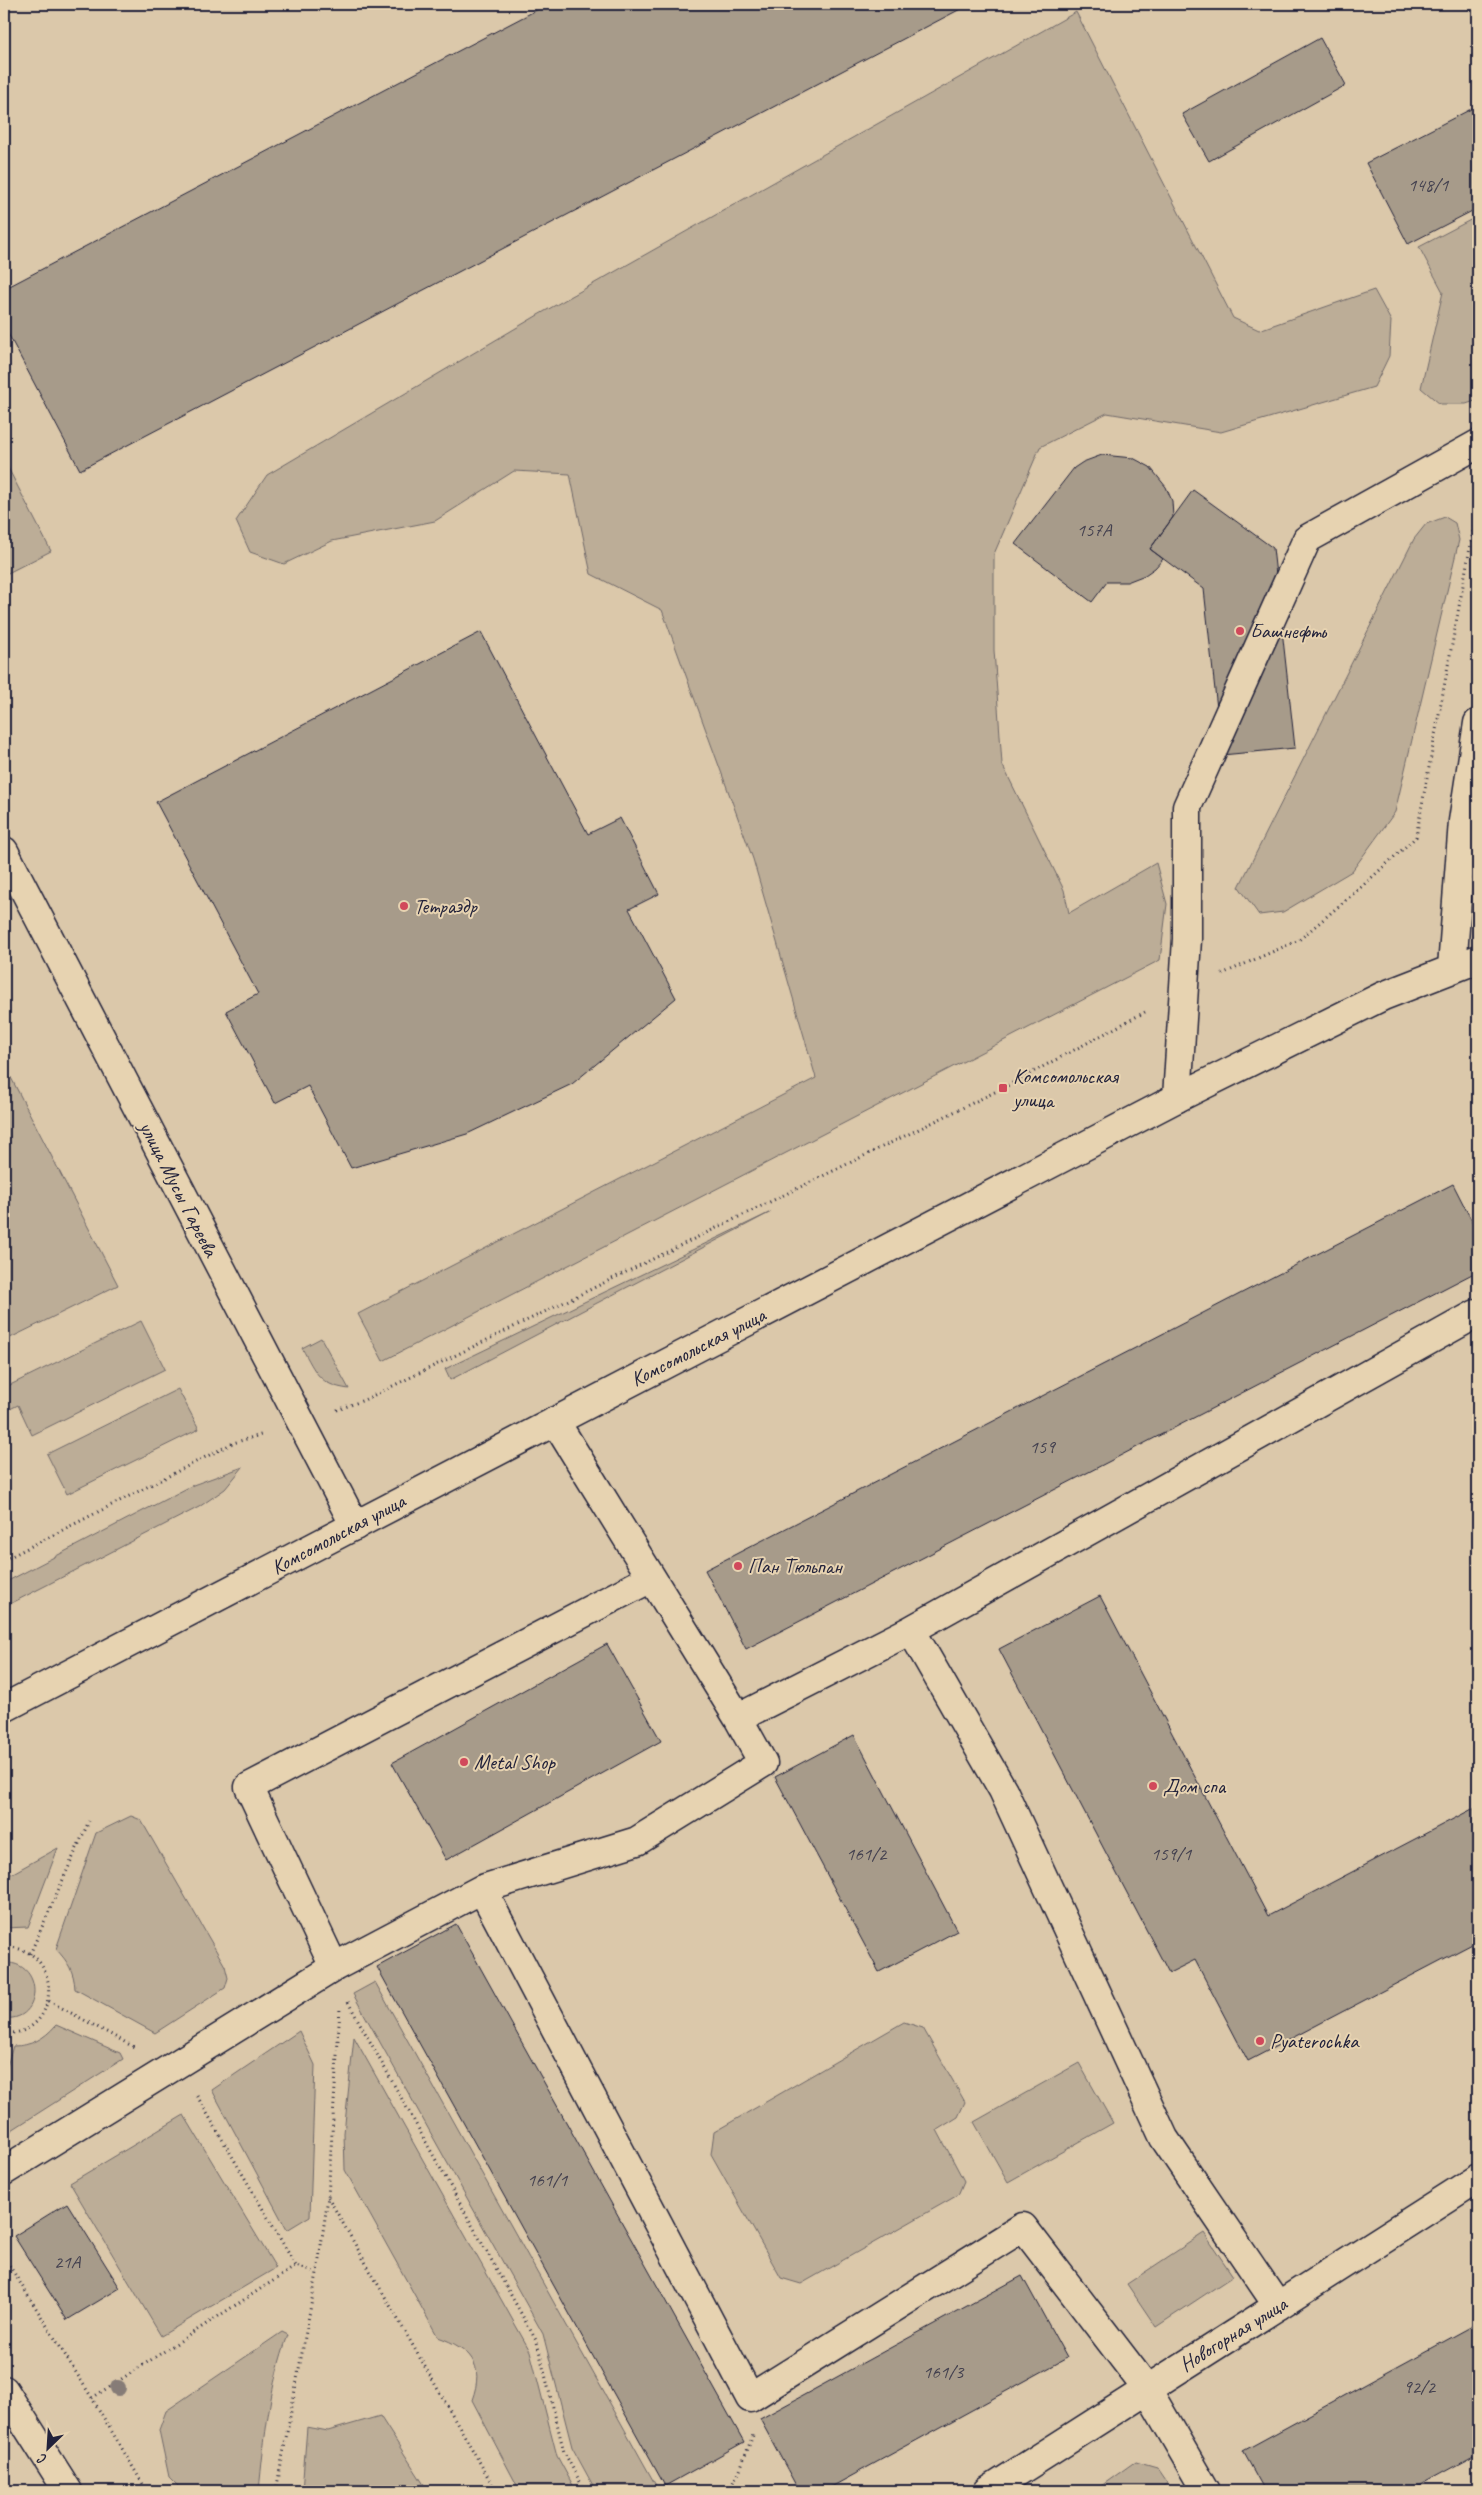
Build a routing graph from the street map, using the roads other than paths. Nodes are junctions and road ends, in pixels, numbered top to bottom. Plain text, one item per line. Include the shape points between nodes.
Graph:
1 (1478, 444) edge
2 (1478, 723) edge
3 (4, 851) edge
4 (1478, 959) edge
5 (1452, 968) junction
6 (1177, 1098) junction
7 (1478, 1318) edge
8 (555, 1422) junction
9 (355, 1526) junction
10 (651, 1578) junction
11 (910, 1630) junction
12 (4, 1708) edge
13 (738, 1718) junction
14 (482, 1889) junction
15 (337, 1974) junction
16 (4, 2171) edge
17 (1478, 2178) edge
18 (1278, 2306) junction
19 (1147, 2389) junction
20 (4, 2390) edge
21 (68, 2491) edge
22 (988, 2491) edge
23 (1206, 2491) edge

1 - 6 main road via 1307,539 1187,807 1188,939
2 - 5 main road via 1463,821
3 - 9 main road, улица Мусы Гареева
4 - 5 main road, Комсомольская улица
5 - 6 main road, Комсомольская улица via 1383,996
6 - 8 main road, Комсомольская улица
7 - 11 main road via 1476,1314
8 - 9 main road, Комсомольская улица
8 - 10 main road
9 - 12 main road, Комсомольская улица
10 - 13 main road
10 - 15 main road via 249,1788
11 - 13 main road
11 - 18 main road via 1003,1790 1164,2138
13 - 14 main road via 763,1763 637,1840
14 - 15 main road
14 - 19 main road via 750,2398 1023,2227
15 - 16 main road
17 - 18 main road, Новогорная улица
18 - 19 main road, Новогорная улица
19 - 22 main road, Новогорная улица
19 - 23 main road
20 - 21 main road

